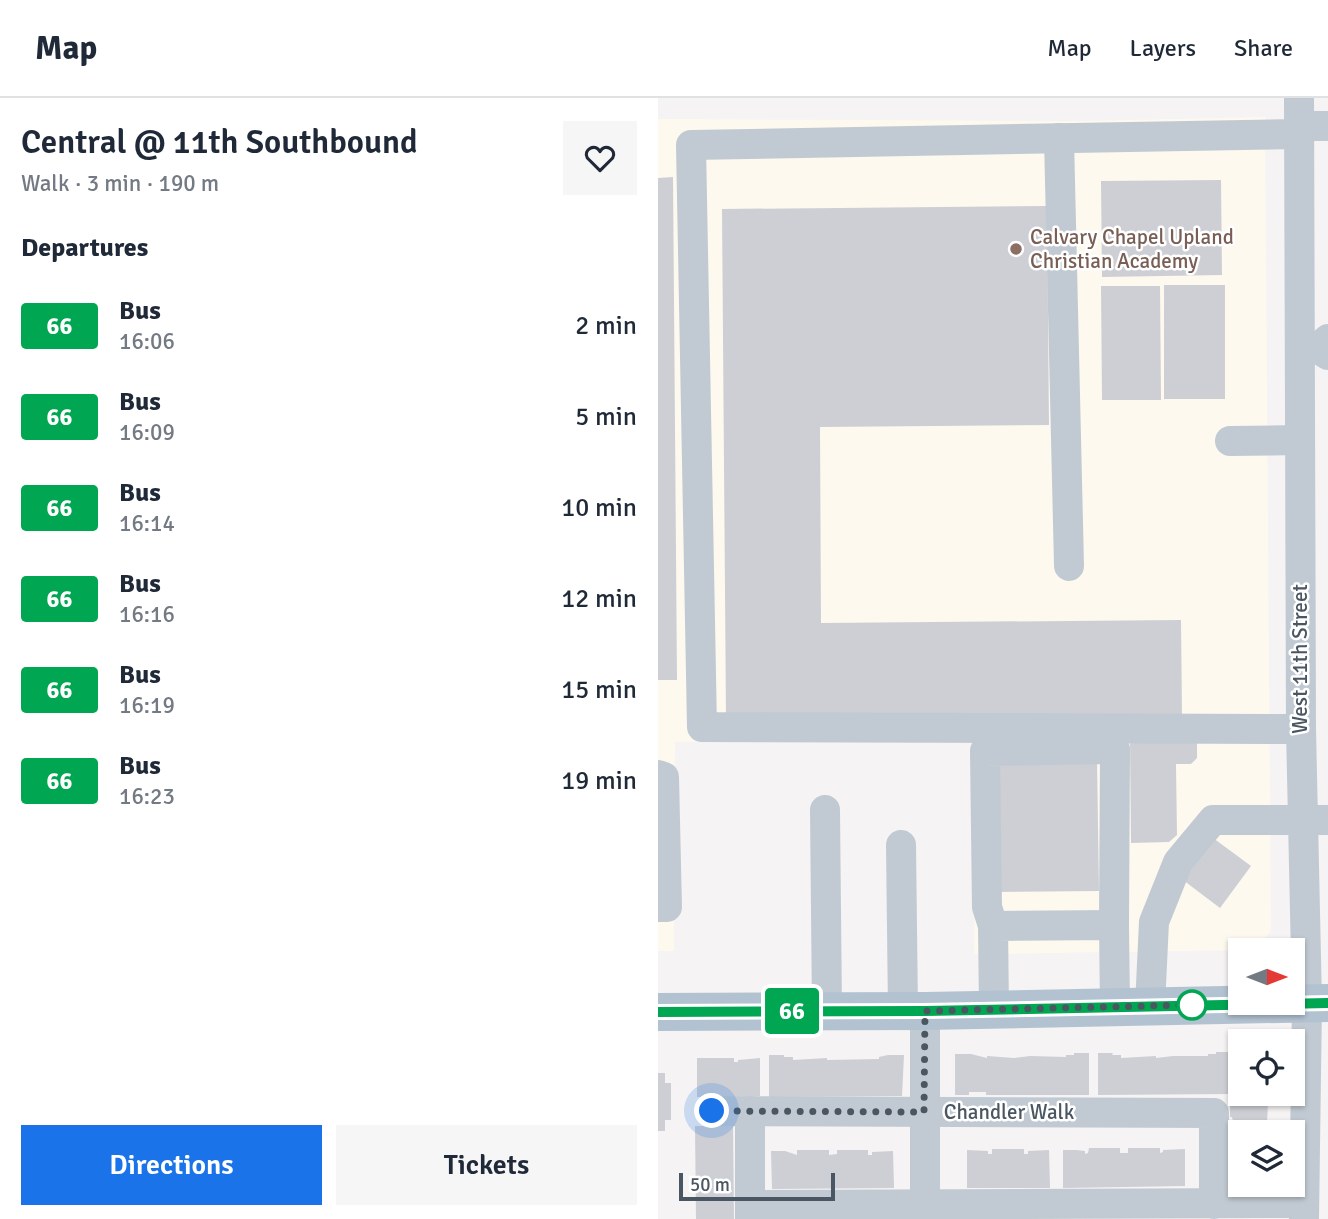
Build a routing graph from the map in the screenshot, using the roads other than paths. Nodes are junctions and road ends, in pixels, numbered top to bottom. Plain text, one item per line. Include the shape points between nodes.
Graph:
1 (1299, 119) edge
2 (1328, 126) edge
3 (1059, 138) junction
4 (1318, 348) edge
5 (1300, 440) junction
6 (1230, 441) dead end
7 (1069, 566) dead end
8 (1301, 729) junction
9 (658, 775) edge
10 (825, 810) dead end
11 (1315, 821) edge
12 (901, 845) dead end
13 (658, 907) edge
14 (1114, 925) junction
15 (993, 926) junction
16 (1317, 1003) edge
17 (1132, 1006) junction
18 (994, 1009) junction
19 (827, 1011) junction
20 (914, 1011) junction
21 (658, 1012) edge
22 (712, 1111) dead end
23 (751, 1111) junction
24 (924, 1112) junction
25 (925, 1203) junction
26 (1214, 1204) junction
27 (1304, 1211) edge
28 (750, 1212) edge
29 (1115, 1212) edge

1 - 2 street
1 - 3 street
1 - 4 street, West 11th Street
3 - 7 street
3 - 8 street via 691,145 702,727
4 - 5 street, West 11th Street
5 - 6 street
5 - 8 street, West 11th Street
8 - 11 street, West 11th Street
9 - 13 street via 664,777 667,907
10 - 19 street
11 - 16 street, West 11th Street
11 - 17 street via 1213,820 1178,862 1154,922
12 - 20 street
14 - 15 street
14 - 15 street via 1115,749 985,751 987,907
14 - 17 street
15 - 18 street
16 - 17 main road
16 - 27 street, West 11th Street
17 - 18 main road
18 - 20 main road
19 - 20 main road
19 - 21 main road
20 - 24 street
22 - 23 street, Chandler Walk
23 - 24 street, Chandler Walk
23 - 28 street
24 - 25 street
24 - 26 street, Chandler Walk via 1214,1112
25 - 28 street
25 - 29 street
26 - 27 street
26 - 29 street

